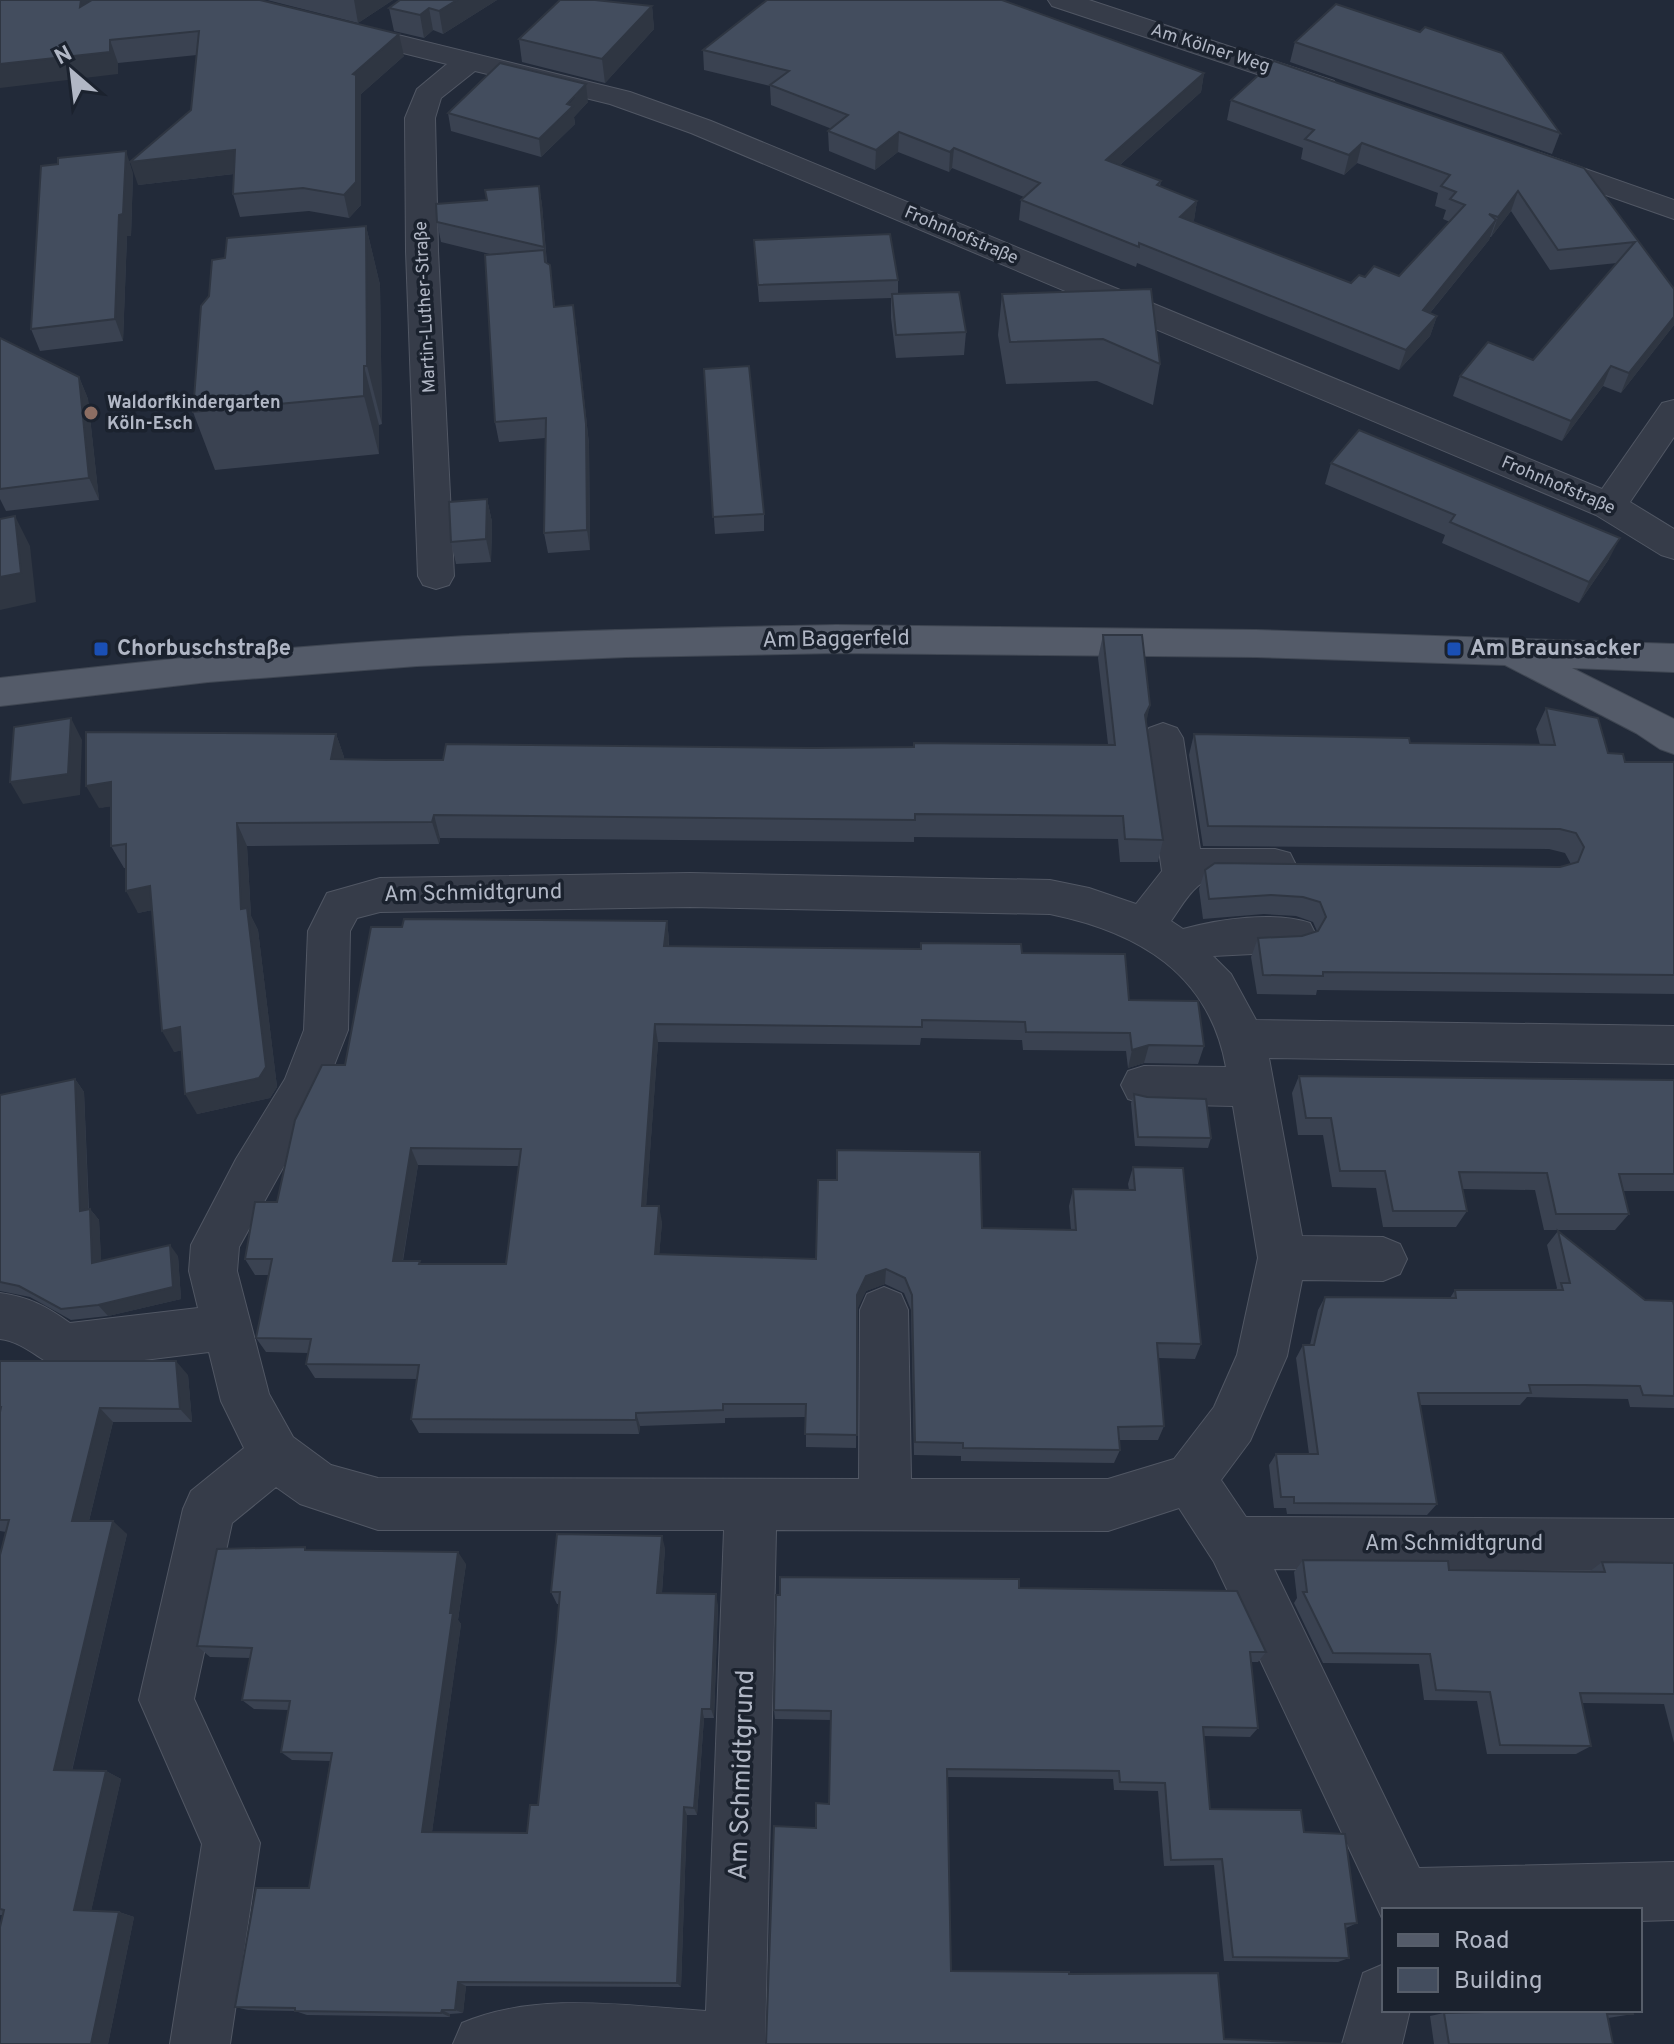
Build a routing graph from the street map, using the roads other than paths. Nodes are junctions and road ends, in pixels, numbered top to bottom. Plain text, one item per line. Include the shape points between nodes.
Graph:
1 (1062, 0) edge
2 (390, 17) edge
3 (312, 22) edge
4 (364, 35) junction
5 (471, 61) junction
6 (1344, 94) edge
7 (1506, 150) edge
8 (1674, 210) edge
9 (1674, 411) edge
10 (1609, 506) junction
11 (1674, 546) edge
12 (436, 576) dead end
13 (1503, 651) junction
14 (1674, 658) edge
15 (0, 692) edge
16 (1163, 738) dead end
17 (1674, 739) edge
18 (1313, 865) edge
19 (1183, 874) junction
20 (1295, 935) edge
21 (1161, 937) junction
22 (1243, 1039) junction
23 (1674, 1045) edge
24 (1144, 1085) dead end
25 (1252, 1087) junction
26 (1282, 1258) junction
27 (1383, 1259) dead end
28 (884, 1310) dead end
29 (0, 1316) edge
30 (226, 1327) junction
31 (275, 1455) junction
32 (1190, 1479) junction
33 (885, 1505) junction
34 (751, 1507) junction
35 (1233, 1543) junction
36 (1674, 1545) edge
37 (1674, 1891) edge
38 (1402, 1904) edge
39 (1382, 2002) edge
40 (200, 2044) edge
41 (483, 2044) edge
42 (735, 2044) edge
43 (1372, 2044) edge

1 - 6 street, Am Kölner Weg
2 - 4 street
3 - 4 street, Frohnhofstraße
4 - 5 street, Frohnhofstraße
5 - 10 street, Frohnhofstraße via 620,98 701,127
5 - 12 street, Martin-Luther-Straße via 427,95 420,118
7 - 8 street
9 - 10 street
10 - 11 street, Frohnhofstraße
13 - 14 main road, Am Baggerfeld
13 - 15 main road, Am Baggerfeld via 990,638 675,642 278,662
13 - 17 main road
16 - 19 street
18 - 19 street via 1203,864
19 - 21 street
20 - 21 street
21 - 22 street, Am Schmidtgrund via 1216,987
21 - 30 street, Am Schmidtgrund via 1089,905 1050,897 690,890 380,895 342,905 329,931 326,1030 304,1087 215,1245 213,1271
22 - 23 street
22 - 25 street, Am Schmidtgrund
24 - 25 street
25 - 26 street, Am Schmidtgrund
26 - 27 street
26 - 32 street, Am Schmidtgrund via 1262,1356 1232,1424
28 - 33 street
29 - 30 street via 25,1319 63,1347
30 - 31 street, Am Schmidtgrund via 246,1401
31 - 34 street, Am Schmidtgrund via 318,1486 378,1504
31 - 40 street via 209,1509 166,1700 231,1843
32 - 33 street, Am Schmidtgrund via 1108,1505
32 - 35 street
33 - 34 street, Am Schmidtgrund
34 - 42 street, Am Schmidtgrund
35 - 36 street, Am Schmidtgrund
35 - 38 street
37 - 38 street
39 - 43 street
41 - 42 street, Am Schmidtgrund via 569,2033

